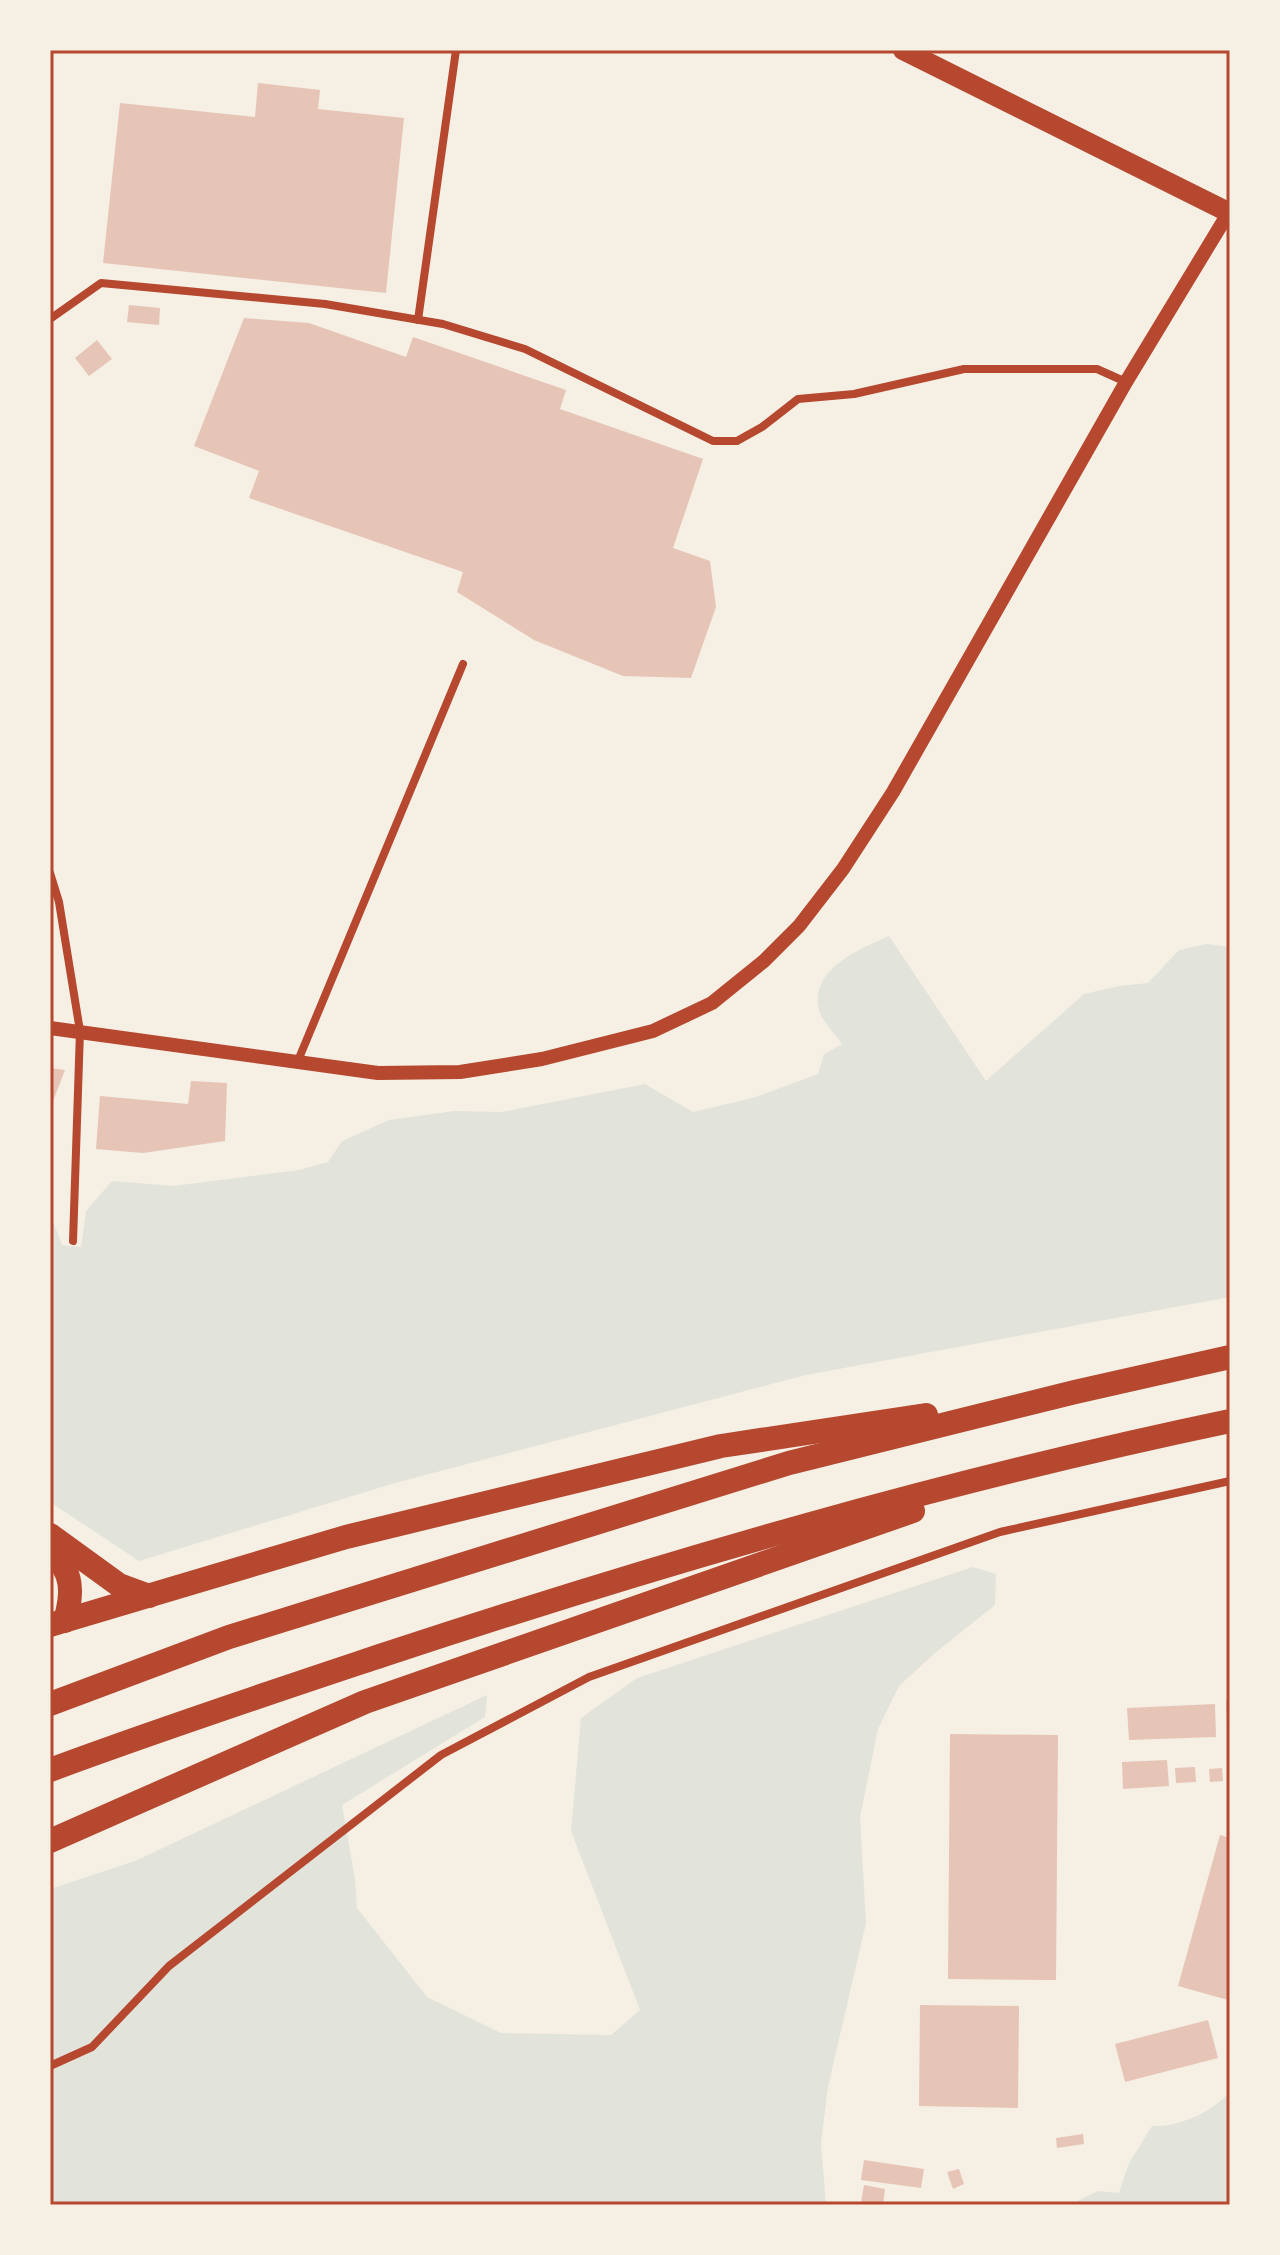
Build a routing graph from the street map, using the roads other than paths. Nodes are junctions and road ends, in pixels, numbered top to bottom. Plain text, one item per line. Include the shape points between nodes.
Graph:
1 (456, 50) edge
2 (903, 50) edge
3 (1229, 212) edge
4 (50, 319) edge
5 (418, 320) junction
6 (1126, 382) junction
7 (463, 664) dead end
8 (50, 873) edge
9 (50, 1028) edge
10 (80, 1031) junction
11 (297, 1063) junction
12 (73, 1241) dead end
13 (1230, 1357) edge
14 (1075, 1392) junction
15 (1230, 1421) edge
16 (1090, 1450) junction
17 (1230, 1481) edge
18 (50, 1535) edge
19 (50, 1552) edge
20 (149, 1596) junction
21 (58, 1623) edge
22 (50, 1704) edge
23 (50, 1770) edge
24 (50, 1841) edge
25 (50, 2066) edge

1 - 5 street
2 - 3 main road
3 - 6 street
4 - 5 street via 101,283 325,304
5 - 6 street via 525,349 713,441 737,441 798,399 854,394 964,369 1097,369
6 - 11 street via 893,792 843,869 764,961 712,1003 653,1031 542,1059 460,1072 378,1073
7 - 11 street
8 - 10 street
9 - 10 street
10 - 11 street
10 - 12 street
13 - 14 highway
14 - 20 highway via 721,1446 346,1537
14 - 22 highway via 789,1463 229,1637
15 - 16 highway
16 - 23 highway via 811,1522 516,1611
16 - 24 highway via 365,1702
17 - 25 street via 1000,1532 589,1677 441,1755 169,1966 92,2047
18 - 20 highway via 119,1585
19 - 21 highway via 68,1572 72,1597
20 - 21 highway

